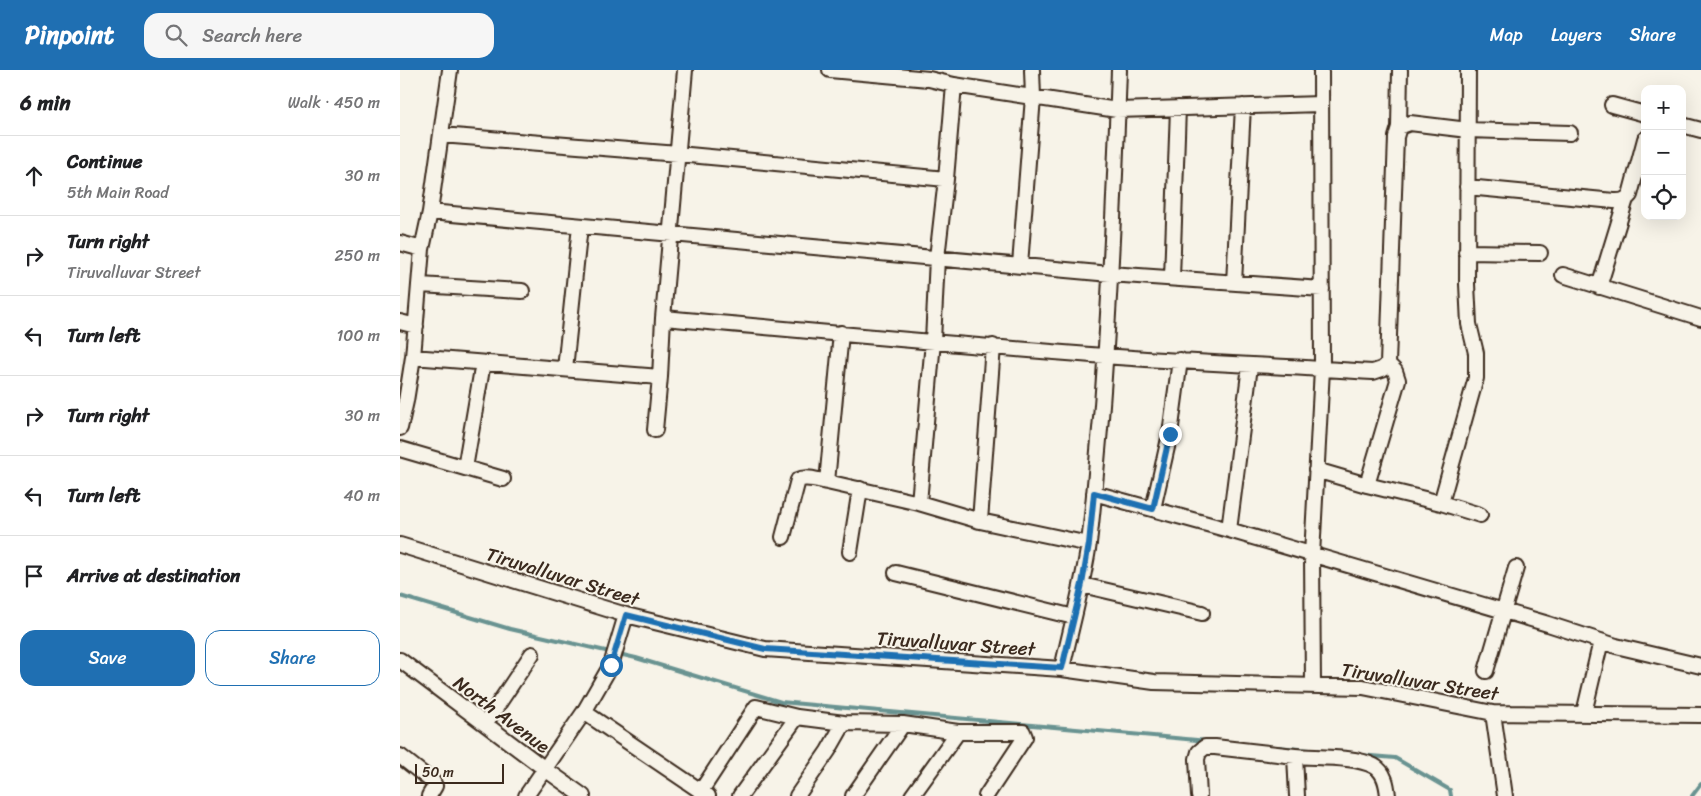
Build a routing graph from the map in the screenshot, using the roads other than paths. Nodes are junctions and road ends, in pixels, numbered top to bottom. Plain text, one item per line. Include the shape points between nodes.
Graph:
1 (450, 70) edge
2 (685, 70) edge
3 (830, 70) edge
4 (845, 70) edge
5 (1032, 70) edge
6 (1119, 70) edge
7 (1321, 70) edge
8 (1400, 70) edge
9 (1468, 70) edge
10 (929, 74) edge
11 (954, 85) junction
12 (1033, 97) junction
13 (1320, 104) junction
14 (1612, 105) dead end
15 (1243, 106) junction
16 (1178, 108) junction
17 (1117, 110) junction
18 (1641, 113) edge
19 (1686, 126) edge
20 (1399, 127) junction
21 (1468, 130) junction
22 (1701, 130) edge
23 (1570, 133) dead end
24 (441, 135) junction
25 (678, 154) junction
26 (1641, 154) edge
27 (946, 179) junction
28 (1467, 187) junction
29 (1626, 199) junction
30 (430, 212) junction
31 (580, 226) junction
32 (671, 235) junction
33 (400, 243) edge
34 (422, 249) junction
35 (1466, 252) junction
36 (1540, 254) dead end
37 (937, 258) junction
38 (1020, 265) junction
39 (1110, 274) junction
40 (1563, 275) dead end
41 (1172, 278) junction
42 (1234, 283) junction
43 (420, 285) junction
44 (1599, 287) junction
45 (1322, 289) junction
46 (522, 291) dead end
47 (663, 318) junction
48 (1701, 318) edge
49 (400, 322) edge
50 (416, 326) junction
51 (841, 333) junction
52 (933, 341) junction
53 (993, 346) junction
54 (413, 357) junction
55 (1106, 357) junction
56 (1180, 360) junction
57 (483, 363) junction
58 (1388, 364) junction
59 (1250, 366) junction
60 (1322, 368) junction
61 (565, 370) junction
62 (660, 377) junction
63 (403, 400) edge
64 (400, 428) edge
65 (655, 430) dead end
66 (400, 449) edge
67 (465, 468) junction
68 (1316, 470) junction
69 (503, 479) dead end
70 (827, 482) junction
71 (1367, 485) junction
72 (860, 489) junction
73 (1094, 493) junction
74 (919, 503) junction
75 (1441, 503) junction
76 (1153, 509) junction
77 (1480, 515) dead end
78 (980, 521) junction
79 (1229, 530) junction
80 (783, 538) dead end
81 (1089, 544) junction
82 (400, 545) edge
83 (850, 552) dead end
84 (1312, 555) junction
85 (1516, 568) dead end
86 (896, 573) dead end
87 (1082, 584) junction
88 (1503, 611) junction
89 (1202, 613) dead end
90 (626, 615) junction
91 (1074, 617) junction
92 (1601, 641) junction
93 (532, 654) dead end
94 (400, 660) edge
95 (1701, 666) edge
96 (1062, 668) junction
97 (1486, 670) dead end
98 (1314, 685) junction
99 (584, 712) junction
100 (1493, 714) junction
101 (1584, 714) junction
102 (1701, 715) edge
103 (797, 717) junction
104 (844, 723) junction
105 (485, 724) junction
106 (903, 724) junction
107 (958, 732) junction
108 (400, 756) edge
109 (1296, 756) junction
110 (545, 769) junction
111 (704, 794) edge
112 (429, 796) edge
113 (526, 796) edge
114 (583, 796) edge
115 (740, 796) edge
116 (797, 796) edge
117 (853, 796) edge
118 (912, 796) edge
119 (986, 796) edge
120 (1199, 796) edge
121 (1297, 796) edge
122 (1388, 796) edge
123 (1505, 796) edge

1 - 24 street
2 - 25 street
3 - 4 street
4 - 10 street
5 - 12 street
6 - 17 street
7 - 13 street
8 - 20 street
9 - 21 street
10 - 11 street
11 - 12 street
11 - 27 street
12 - 17 street
12 - 38 street
13 - 15 street
13 - 45 street
14 - 18 street
15 - 16 street
15 - 42 street
16 - 17 street
16 - 41 street
17 - 39 street
19 - 22 street
20 - 21 street via 1410,123
20 - 58 street via 1396,137
21 - 23 street
21 - 28 street
24 - 25 street
24 - 30 street
25 - 27 street
25 - 32 street
26 - 29 street via 1630,195
27 - 37 street
28 - 29 street via 1614,202
28 - 35 street
29 - 44 street
30 - 31 street
30 - 34 street
31 - 32 street
31 - 61 street
32 - 37 street
32 - 47 street
33 - 34 street
34 - 43 street
35 - 36 street
35 - 75 street via 1468,318 1476,354 1476,378
37 - 38 street
37 - 52 street
38 - 39 street
39 - 41 street
39 - 55 street
40 - 44 street
41 - 42 street
42 - 45 street
43 - 46 street
43 - 50 street
44 - 48 street
45 - 60 street
47 - 51 street
47 - 62 street
49 - 50 street
50 - 54 street
51 - 52 street
51 - 70 street
52 - 53 street
52 - 74 street
53 - 55 street
53 - 78 street
54 - 57 street
54 - 63 street
55 - 56 street
55 - 73 street
56 - 59 street
56 - 76 street via 1170,434
57 - 61 street
57 - 67 street
58 - 60 street via 1373,372
58 - 71 street via 1398,380
59 - 60 street
59 - 79 street
60 - 68 street
61 - 62 street
62 - 65 street
63 - 64 street
66 - 67 street
67 - 69 street
68 - 71 street
68 - 84 street
70 - 72 street
70 - 80 street via 806,478 798,480
71 - 75 street
72 - 74 street
72 - 83 street
73 - 76 street
73 - 81 street
74 - 78 street
75 - 77 street
76 - 79 street
78 - 81 street
79 - 84 street
81 - 87 street
82 - 90 street, Tiruvalluvar Street
84 - 88 street
84 - 98 street
85 - 88 street
86 - 91 street
87 - 89 street
87 - 91 street
88 - 92 street
88 - 97 street
90 - 96 street, Tiruvalluvar Street via 765,649
90 - 99 street via 611,665
91 - 96 street
92 - 95 street
92 - 101 street
93 - 105 street
94 - 105 street, North Avenue
96 - 98 street, Tiruvalluvar Street via 1154,682
98 - 100 street, Tiruvalluvar Street via 1363,686
99 - 110 street
99 - 111 street
100 - 101 street, Tiruvalluvar Street
100 - 123 street
101 - 102 street, Tiruvalluvar Street
103 - 104 street
103 - 111 street via 756,707
103 - 115 street
104 - 106 street
104 - 116 street
105 - 110 street, North Avenue
106 - 107 street
106 - 117 street
107 - 118 street
107 - 119 street via 1021,732 1025,737
108 - 112 street via 433,782 435,786
109 - 120 street via 1205,747 1197,759
109 - 121 street
109 - 122 street via 1360,761 1375,767 1383,775
110 - 113 street
110 - 114 street, North Avenue

